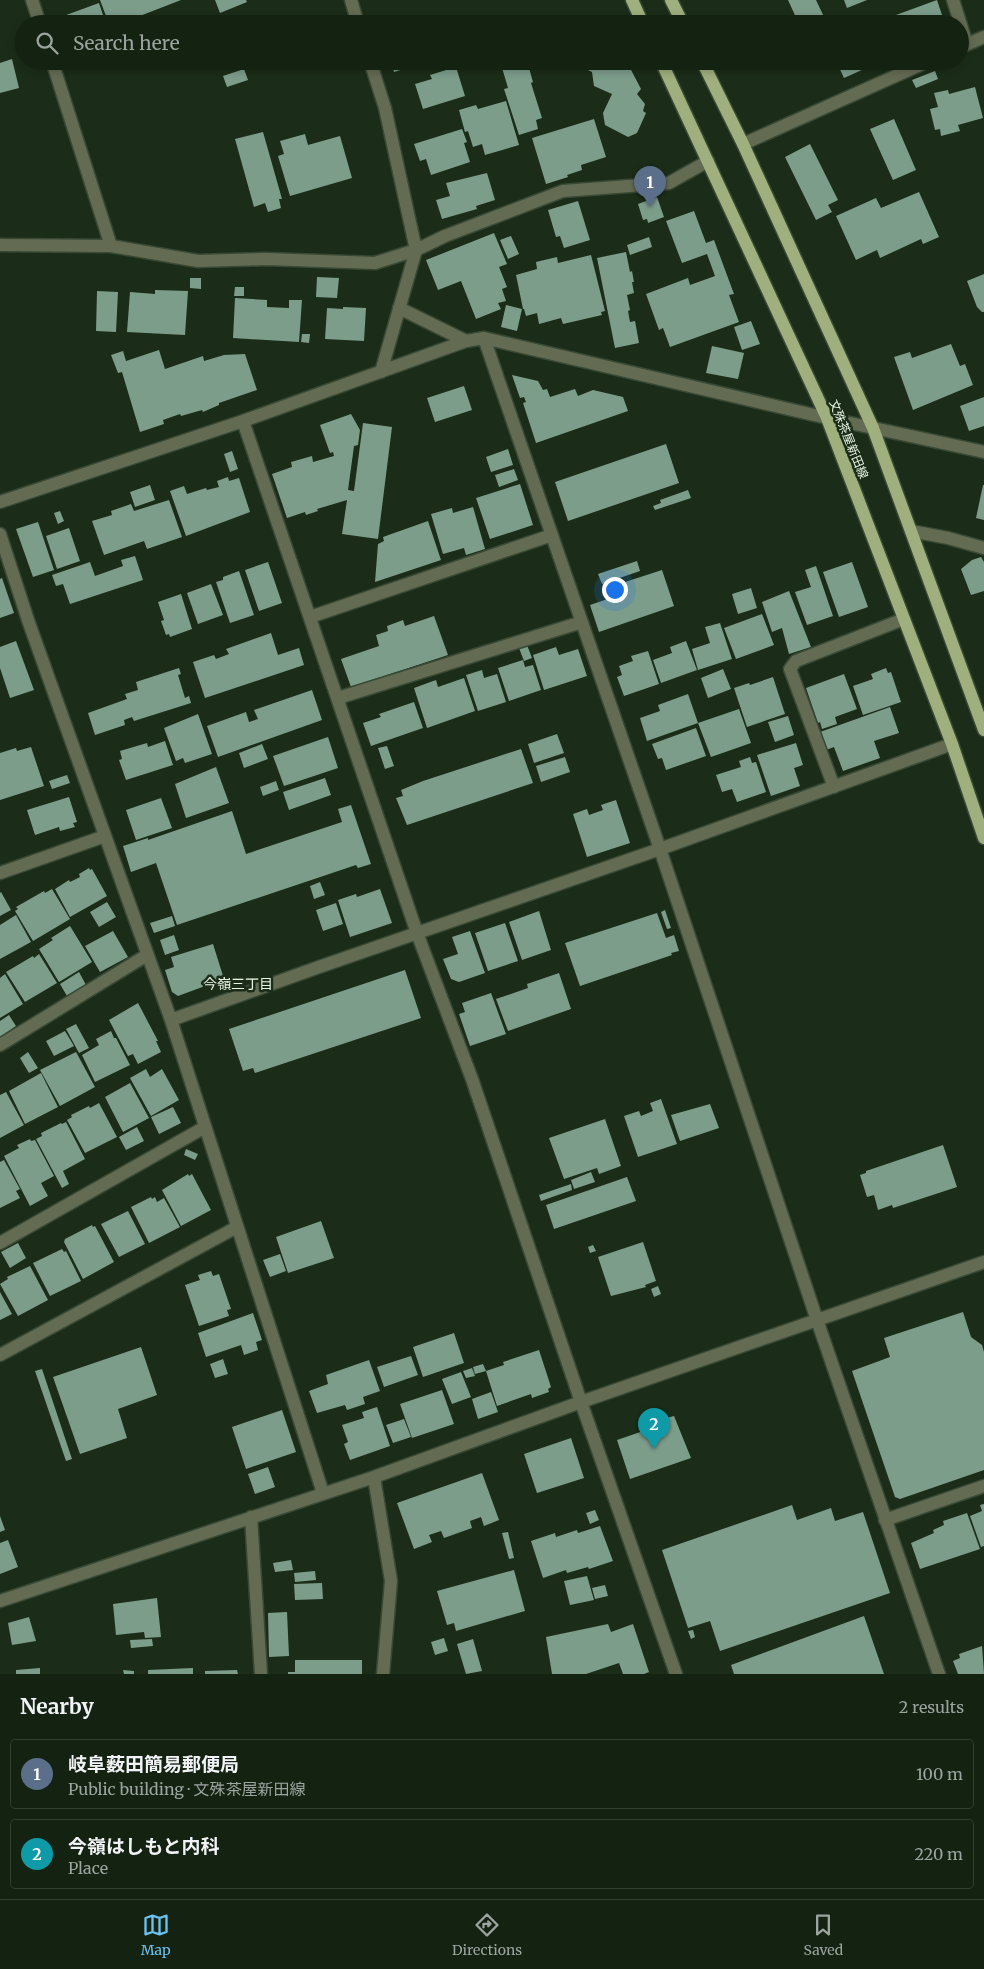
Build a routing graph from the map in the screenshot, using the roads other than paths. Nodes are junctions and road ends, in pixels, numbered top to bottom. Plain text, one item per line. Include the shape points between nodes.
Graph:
1 (32, 0) edge
2 (350, 0) edge
3 (632, 0) edge
4 (671, 0) edge
5 (953, 0) edge
6 (37, 15) edge
7 (355, 15) edge
8 (639, 15) edge
9 (678, 15) edge
10 (957, 15) edge
11 (984, 37) edge
12 (969, 44) edge
13 (55, 70) edge
14 (373, 70) edge
15 (665, 70) edge
16 (706, 70) edge
17 (909, 70) edge
18 (743, 144) junction
19 (708, 161) junction
20 (0, 245) edge
21 (111, 246) junction
22 (416, 250) junction
23 (399, 308) junction
24 (484, 338) junction
25 (466, 341) junction
26 (382, 372) junction
27 (827, 418) junction
28 (243, 421) junction
29 (873, 428) junction
30 (984, 452) edge
31 (0, 502) edge
32 (911, 531) junction
33 (0, 534) edge
34 (552, 535) junction
35 (984, 548) edge
36 (310, 617) junction
37 (904, 619) junction
38 (582, 622) junction
39 (338, 698) junction
40 (984, 730) edge
41 (952, 744) junction
42 (834, 787) junction
43 (105, 836) junction
44 (984, 838) edge
45 (660, 849) junction
46 (0, 873) edge
47 (417, 933) junction
48 (147, 955) junction
49 (171, 1020) junction
50 (0, 1045) edge
51 (205, 1127) junction
52 (237, 1227) junction
53 (0, 1243) edge
54 (984, 1262) edge
55 (817, 1320) junction
56 (0, 1355) edge
57 (581, 1402) junction
58 (374, 1477) junction
59 (984, 1486) edge
60 (323, 1493) junction
61 (251, 1517) junction
62 (885, 1520) junction
63 (0, 1601) edge
64 (261, 1674) edge
65 (383, 1674) edge
66 (676, 1674) edge
67 (939, 1674) edge

1 - 6 street
2 - 7 street
3 - 8 main road
4 - 9 main road
5 - 10 street
11 - 12 street
13 - 21 street
14 - 22 street via 385,108
15 - 19 main road, 文殊茶屋新田線
16 - 18 main road, 文殊茶屋新田線
17 - 18 street
18 - 29 main road, 文殊茶屋新田線
19 - 22 street via 669,183 563,191
19 - 27 main road, 文殊茶屋新田線
20 - 21 street
21 - 22 street via 198,261 268,259 375,264
22 - 23 street
23 - 25 street
23 - 26 street
24 - 25 street
24 - 27 street
24 - 34 street
25 - 26 street
26 - 28 street
27 - 29 street
27 - 37 main road, 文殊茶屋新田線
28 - 31 street
28 - 36 street
29 - 30 street
29 - 32 main road, 文殊茶屋新田線
32 - 35 street
32 - 40 main road, 文殊茶屋新田線
33 - 43 street
34 - 36 street
34 - 38 street
36 - 39 street
37 - 41 main road, 文殊茶屋新田線
37 - 42 street via 796,662 790,669
38 - 39 street
38 - 45 street
39 - 47 street
41 - 42 street
41 - 44 main road, 文殊茶屋新田線
42 - 45 street
43 - 46 street
43 - 48 street
45 - 47 street
45 - 55 street
47 - 49 street
47 - 57 street via 472,1079
48 - 49 street
48 - 50 street
49 - 51 street
51 - 52 street
51 - 53 street
52 - 56 street
52 - 60 street
54 - 55 street
55 - 57 street
55 - 62 street
57 - 58 street
57 - 66 street
58 - 60 street
58 - 65 street via 391,1581
59 - 62 street
60 - 61 street
61 - 63 street
61 - 64 street
62 - 67 street

